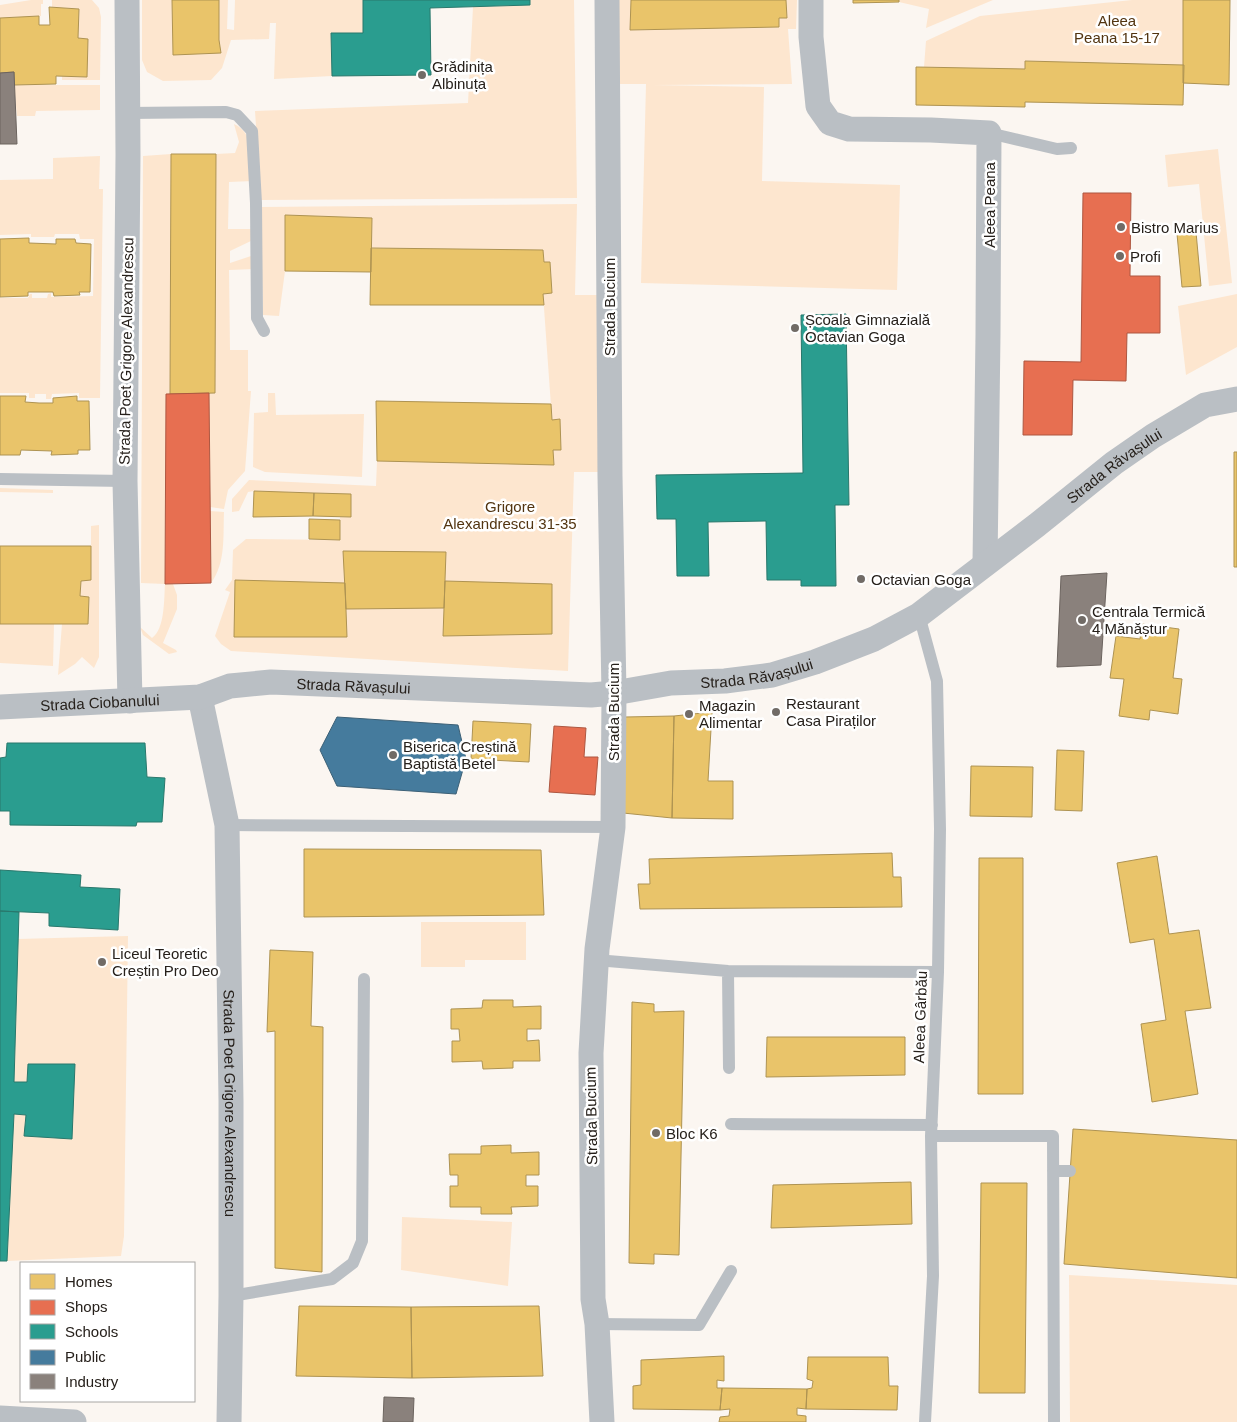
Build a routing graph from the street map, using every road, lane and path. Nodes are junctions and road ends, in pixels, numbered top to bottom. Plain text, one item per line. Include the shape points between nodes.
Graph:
1 (127, 0) edge
2 (607, 0) edge
3 (811, 0) edge
4 (128, 113) junction
5 (989, 133) junction
6 (1071, 148) dead end
7 (264, 331) dead end
8 (1237, 399) edge
9 (0, 479) edge
10 (125, 480) junction
11 (985, 564) junction
12 (919, 615) junction
13 (614, 693) junction
14 (200, 696) junction
15 (130, 701) junction
16 (0, 707) edge
17 (226, 825) junction
18 (613, 827) junction
19 (596, 960) junction
20 (728, 970) junction
21 (938, 972) junction
22 (364, 979) dead end
23 (729, 1068) dead end
24 (731, 1124) dead end
25 (932, 1131) junction
26 (1054, 1171) junction
27 (1070, 1171) dead end
28 (731, 1271) dead end
29 (231, 1296) junction
30 (597, 1324) junction
31 (0, 1418) edge
32 (74, 1422) edge
33 (229, 1422) edge
34 (602, 1422) edge
35 (925, 1422) edge
36 (1054, 1422) edge

1 - 4 street, Strada Poet Grigore Alexandrescu
2 - 13 street, Strada Bucium
3 - 5 street via 818,106 830,123 849,129
4 - 7 lane via 226,112 237,115 252,130 258,318
4 - 10 street, Strada Poet Grigore Alexandrescu
5 - 6 lane via 1057,149
5 - 11 street, Aleea Peana
8 - 11 street, Strada Răvașului via 1206,405 1153,436
9 - 10 lane
10 - 15 street, Strada Poet Grigore Alexandrescu
11 - 12 street, Strada Răvașului
12 - 13 street, Strada Răvașului via 874,638 772,675 671,683
12 - 21 lane, Aleea Gârbău via 937,681
13 - 14 street, Strada Răvașului via 591,695 271,682 230,686
13 - 18 street, Strada Bucium
14 - 15 street, Strada Ciobanului
14 - 17 street, Strada Poet Grigore Alexandrescu
15 - 16 street, Strada Ciobanului
17 - 18 lane
17 - 29 street, Strada Poet Grigore Alexandrescu
18 - 19 street, Strada Bucium
19 - 20 lane
19 - 30 street, Strada Bucium via 591,1070
20 - 21 lane
20 - 23 lane
21 - 25 lane, Aleea Gârbău
22 - 29 lane via 362,1241 353,1263 332,1279
24 - 25 lane
25 - 26 lane via 1053,1136
25 - 35 lane, Aleea Gârbău via 933,1276
26 - 27 lane
26 - 36 lane
28 - 30 lane via 700,1325
29 - 33 street, Strada Poet Grigore Alexandrescu
30 - 34 street, Strada Bucium
31 - 32 street

